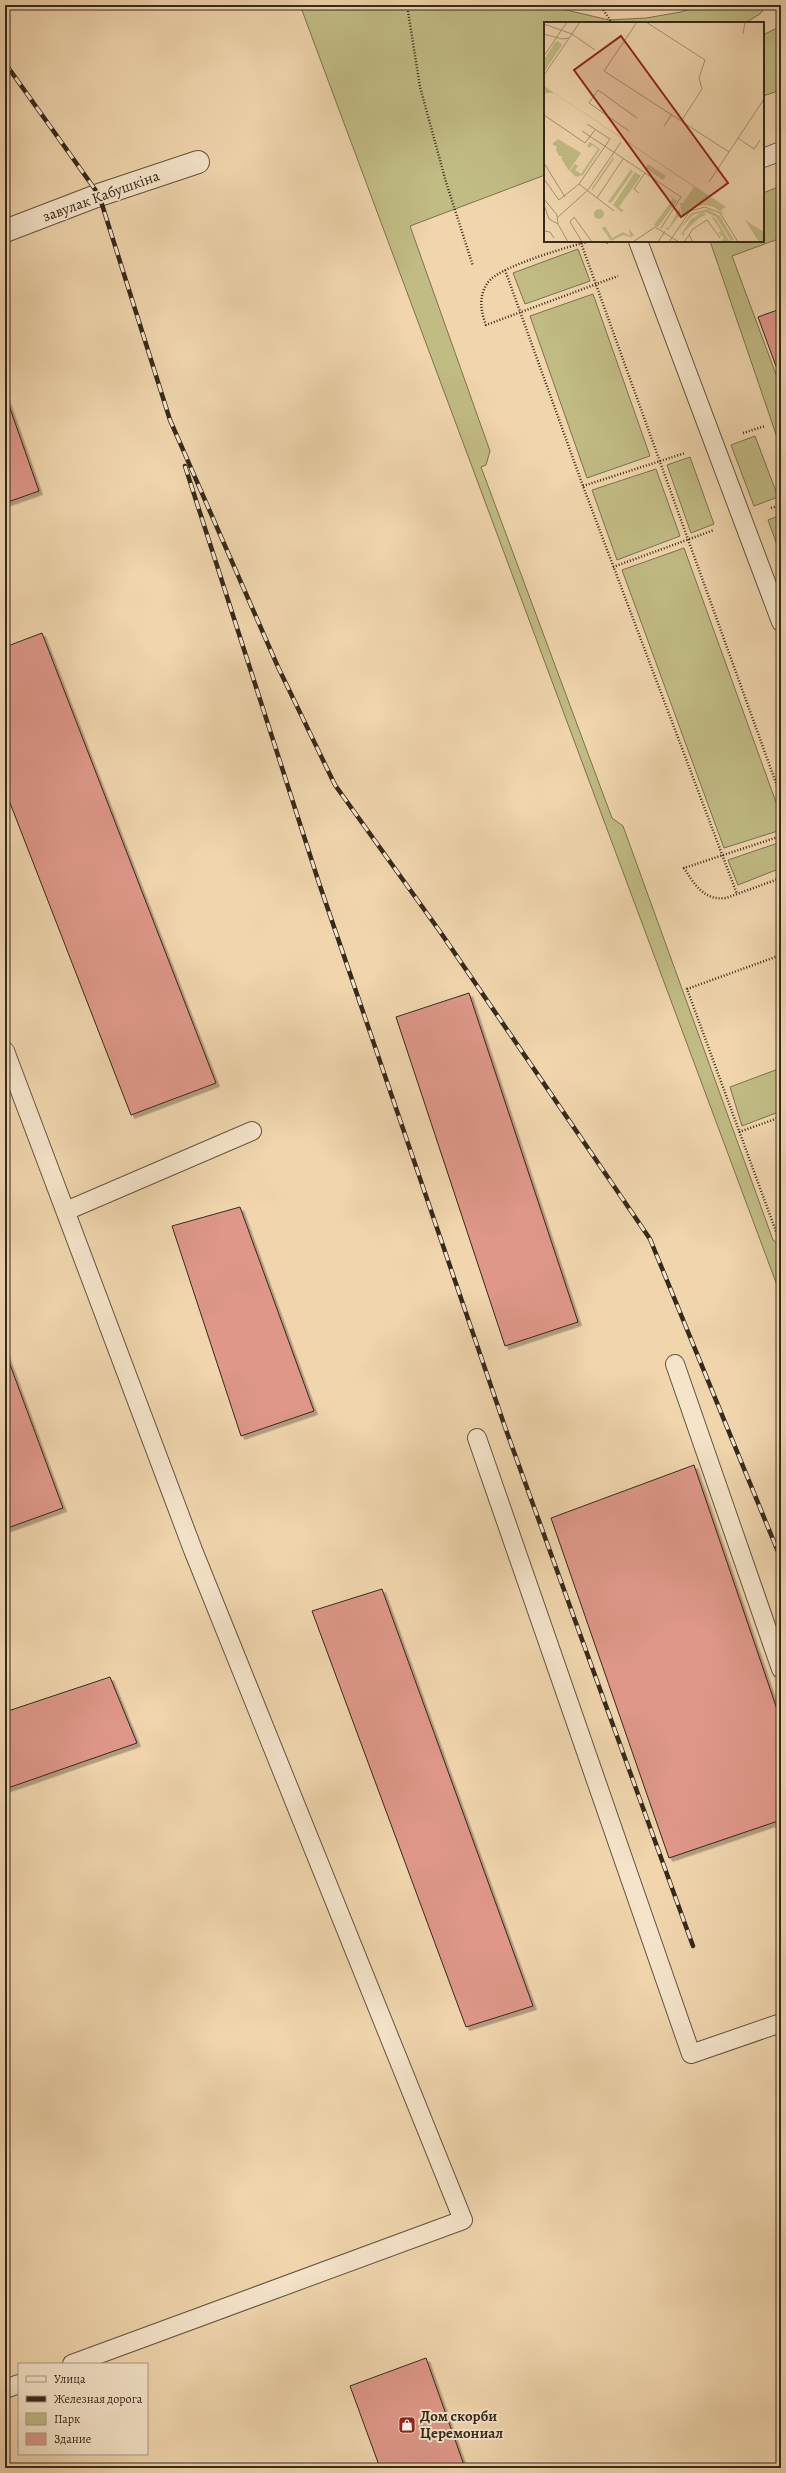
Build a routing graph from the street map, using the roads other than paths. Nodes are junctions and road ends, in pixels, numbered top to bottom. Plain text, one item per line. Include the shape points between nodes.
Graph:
1 (781, 151) edge
2 (764, 158) edge
3 (198, 162) dead end
4 (5, 231) edge
5 (638, 242) edge
6 (781, 622) edge
7 (6, 1054) edge
8 (252, 1131) dead end
9 (66, 1211) junction
10 (675, 1364) dead end
11 (477, 1438) dead end
12 (781, 1669) edge
13 (781, 2023) edge
14 (75, 2363) edge
15 (18, 2384) edge
16 (5, 2389) edge

1 - 2 lane
3 - 4 street, завулак Кабушкіна via 99,194
5 - 6 lane
7 - 9 lane
8 - 9 lane
9 - 14 lane via 193,1550 463,2220
10 - 12 lane
11 - 13 lane via 691,2054
15 - 16 lane

